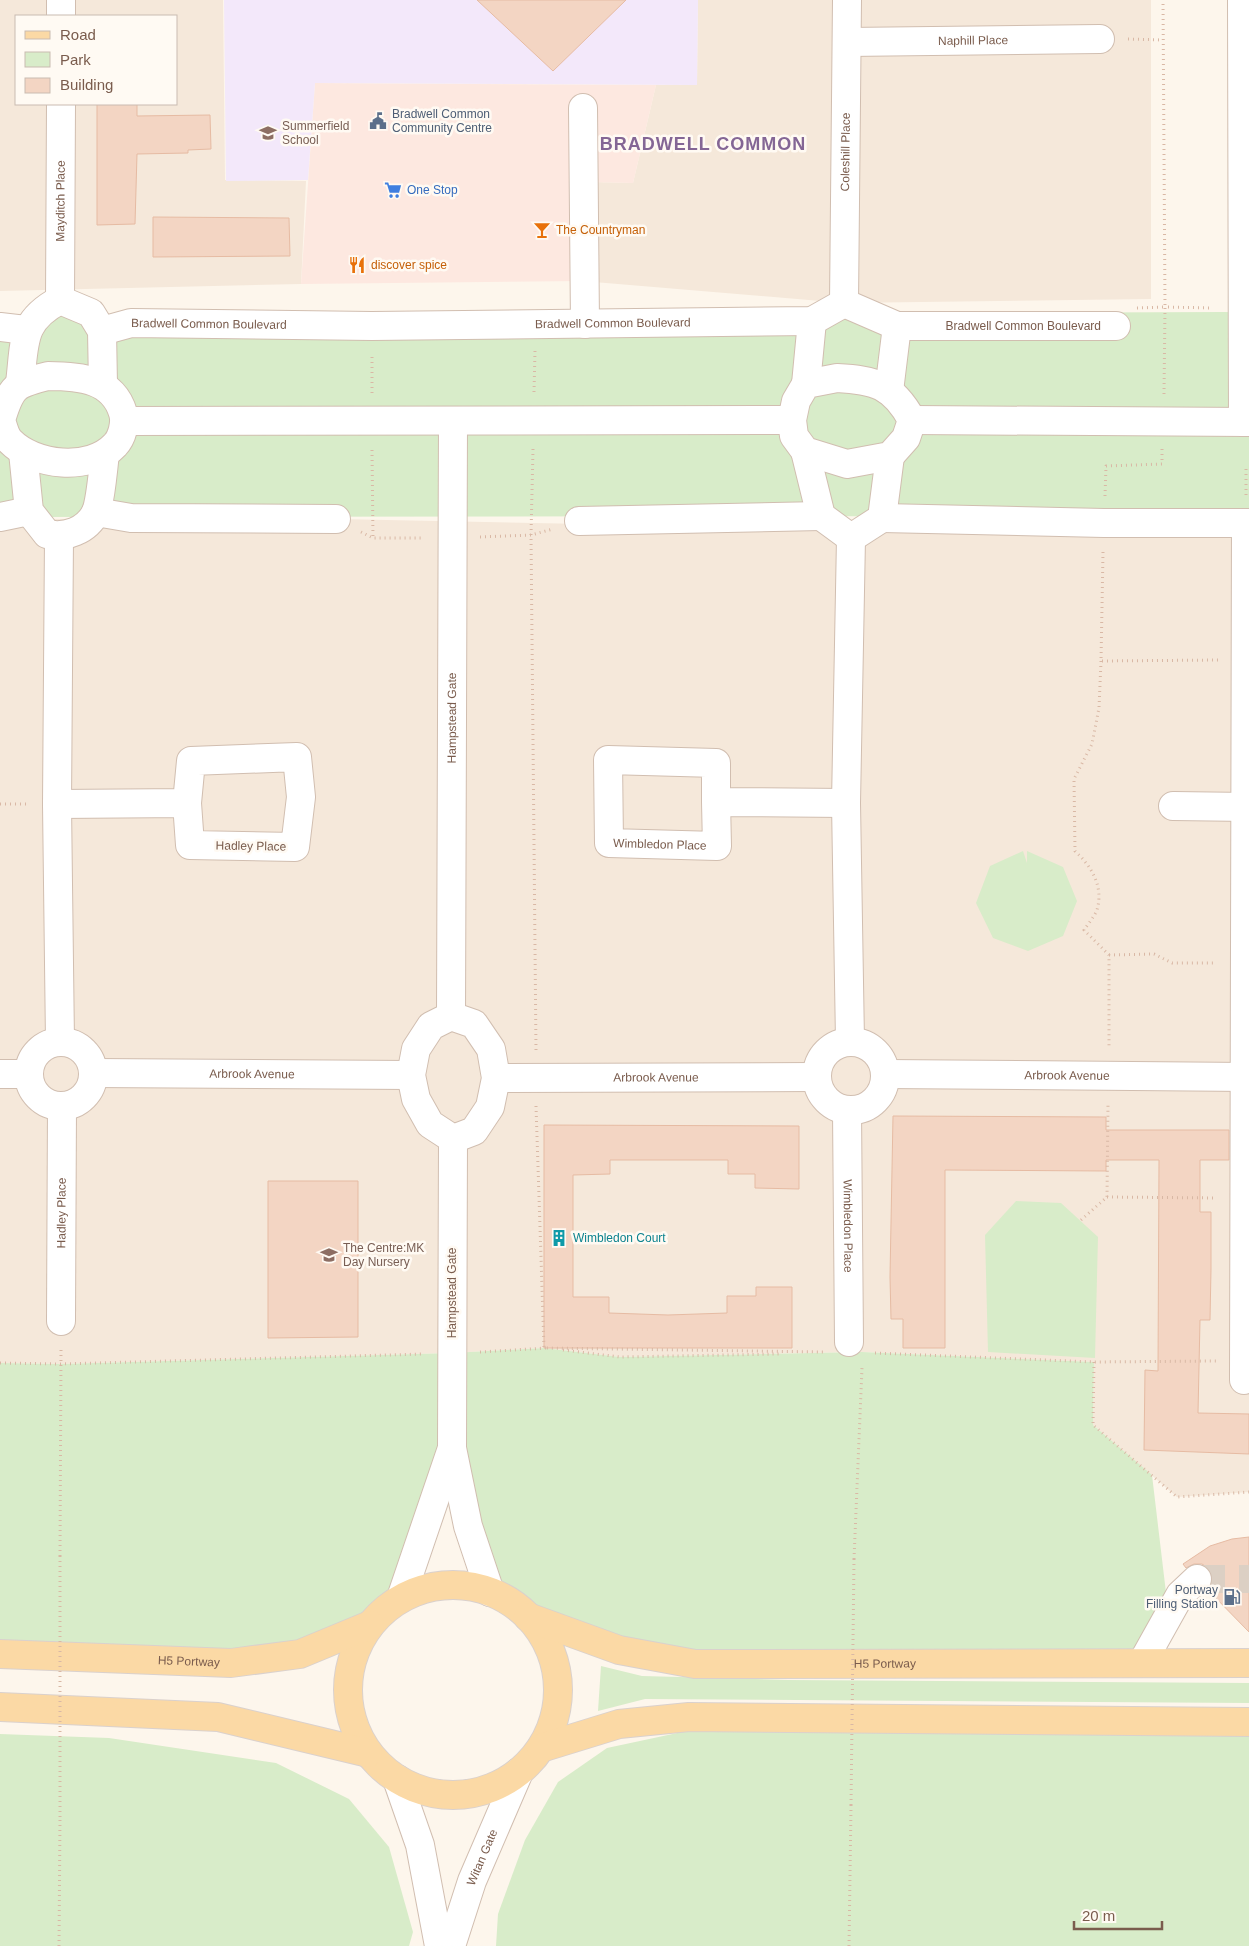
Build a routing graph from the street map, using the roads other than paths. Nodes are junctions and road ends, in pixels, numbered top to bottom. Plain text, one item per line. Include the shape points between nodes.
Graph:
1 (61, 0) edge
2 (847, 0) edge
3 (1242, 0) edge
4 (61, 15) edge
5 (1100, 39) road end
6 (847, 42) junction
7 (61, 105) edge
8 (583, 108) dead end
9 (60, 300) junction
10 (844, 303) junction
11 (1126, 317) road end
12 (812, 321) junction
13 (585, 324) junction
14 (897, 326) junction
15 (13, 329) edge
16 (102, 331) junction
17 (20, 383) junction
18 (806, 384) junction
19 (103, 385) junction
20 (889, 391) junction
21 (0, 420) edge
22 (792, 420) junction
23 (912, 420) junction
24 (126, 421) junction
25 (453, 422) junction
26 (1246, 422) edge
27 (23, 452) junction
28 (805, 452) junction
29 (105, 454) junction
30 (890, 456) junction
31 (29, 511) junction
32 (96, 512) junction
33 (0, 516) edge
34 (821, 516) junction
35 (882, 518) junction
36 (336, 519) dead end
37 (579, 522) dead end
38 (1248, 523) edge
39 (59, 537) junction
40 (851, 538) junction
41 (716, 802) junction
42 (186, 803) junction
43 (846, 803) junction
44 (57, 804) junction
45 (1173, 806) dead end
46 (1247, 807) edge
47 (451, 1016) junction
48 (850, 1041) junction
49 (60, 1042) junction
50 (93, 1073) junction
51 (0, 1074) edge
52 (29, 1074) junction
53 (885, 1074) junction
54 (411, 1075) junction
55 (816, 1077) junction
56 (1246, 1077) edge
57 (496, 1078) junction
58 (62, 1106) junction
59 (847, 1111) junction
60 (453, 1139) junction
61 (61, 1321) road end
62 (849, 1352) road end
63 (1244, 1370) road end
64 (452, 1448) junction
65 (1197, 1579) tunnel mouth
66 (490, 1592) junction
67 (401, 1598) junction
68 (528, 1617) junction
69 (370, 1625) junction
70 (0, 1654) edge
71 (1142, 1663) junction
72 (1249, 1663) edge
73 (0, 1707) edge
74 (1249, 1722) edge
75 (541, 1748) junction
76 (368, 1753) junction
77 (519, 1772) junction
78 (397, 1779) junction
79 (439, 1946) edge
80 (451, 1946) edge

1 - 4 street
2 - 6 street, Coleshill Place
3 - 26 street via 1242,309
5 - 6 street, Naphill Place
6 - 10 street, Coleshill Place
7 - 9 street, Mayditch Place
8 - 13 street
9 - 15 street
9 - 16 street via 91,313
10 - 12 street, Bradwell Common Boulevard
10 - 14 street, Bradwell Common Boulevard
11 - 14 street, Bradwell Common Boulevard
12 - 13 street, Bradwell Common Boulevard
12 - 18 street
13 - 16 street, Bradwell Common Boulevard via 131,323
14 - 20 street
15 - 17 street
16 - 19 street
17 - 19 street via 48,376 76,376
17 - 21 street via 5,405
18 - 20 street via 837,378 866,379
18 - 22 street via 796,401
19 - 24 street via 120,402
20 - 23 street via 903,402
21 - 27 street via 8,439
22 - 25 street
22 - 28 street via 794,436
23 - 26 street
23 - 30 street via 906,438
24 - 25 street
24 - 29 street via 117,444
25 - 47 street, Hampstead Gate
27 - 29 street via 63,462
27 - 31 street
28 - 30 street via 847,464
28 - 34 street
29 - 32 street
30 - 35 street
31 - 33 street
31 - 39 street via 47,534
32 - 36 street via 131,518
32 - 39 street via 79,531
34 - 37 street
34 - 40 street
35 - 38 street
35 - 40 street
38 - 46 street via 1245,660
39 - 44 street
40 - 43 street
41 - 41 street, Wimbledon Place via 717,846 610,843 608,760 716,763
41 - 43 street
42 - 42 street, Hadley Place via 191,761 297,757 301,797 295,847 190,845
42 - 44 street
43 - 48 street
44 - 49 street
45 - 46 street
46 - 56 street
47 - 54 street via 431,1026 416,1049
47 - 57 street via 474,1024 491,1049
48 - 53 street via 868,1046 877,1053
48 - 55 street via 833,1046 824,1054
49 - 50 street via 86,1054
49 - 52 street via 42,1048 30,1064
50 - 54 street, Arbrook Avenue
50 - 58 street via 87,1092 81,1099
51 - 52 street
52 - 58 street via 30,1084 43,1100
53 - 56 street, Arbrook Avenue
53 - 59 street via 883,1089 875,1101 862,1109
54 - 60 street via 416,1098 430,1124
55 - 57 street, Arbrook Avenue
55 - 59 street via 818,1090 825,1100
56 - 63 street
57 - 60 street via 490,1107 474,1131
58 - 61 street, Hadley Place
59 - 62 street, Wimbledon Place
60 - 64 street, Hampstead Gate
64 - 66 street, Hampstead Gate via 468,1526
64 - 67 street, Hampstead Gate
65 - 71 street via 1180,1595
66 - 67 main road via 460,1585 430,1587
66 - 68 main road via 511,1602
67 - 69 main road
68 - 71 main road, H5 Portway via 619,1650 695,1664
68 - 75 main road via 548,1646 558,1680 555,1716
69 - 70 main road, H5 Portway via 300,1654 231,1663
69 - 76 main road via 353,1655 347,1689 352,1723
71 - 72 main road, H5 Portway
73 - 76 main road via 218,1717
74 - 75 main road via 689,1717 619,1724
75 - 77 main road
76 - 78 main road
77 - 78 main road via 491,1788 459,1795 427,1792
77 - 80 street, Witan Gate via 472,1881
78 - 79 street via 420,1844

